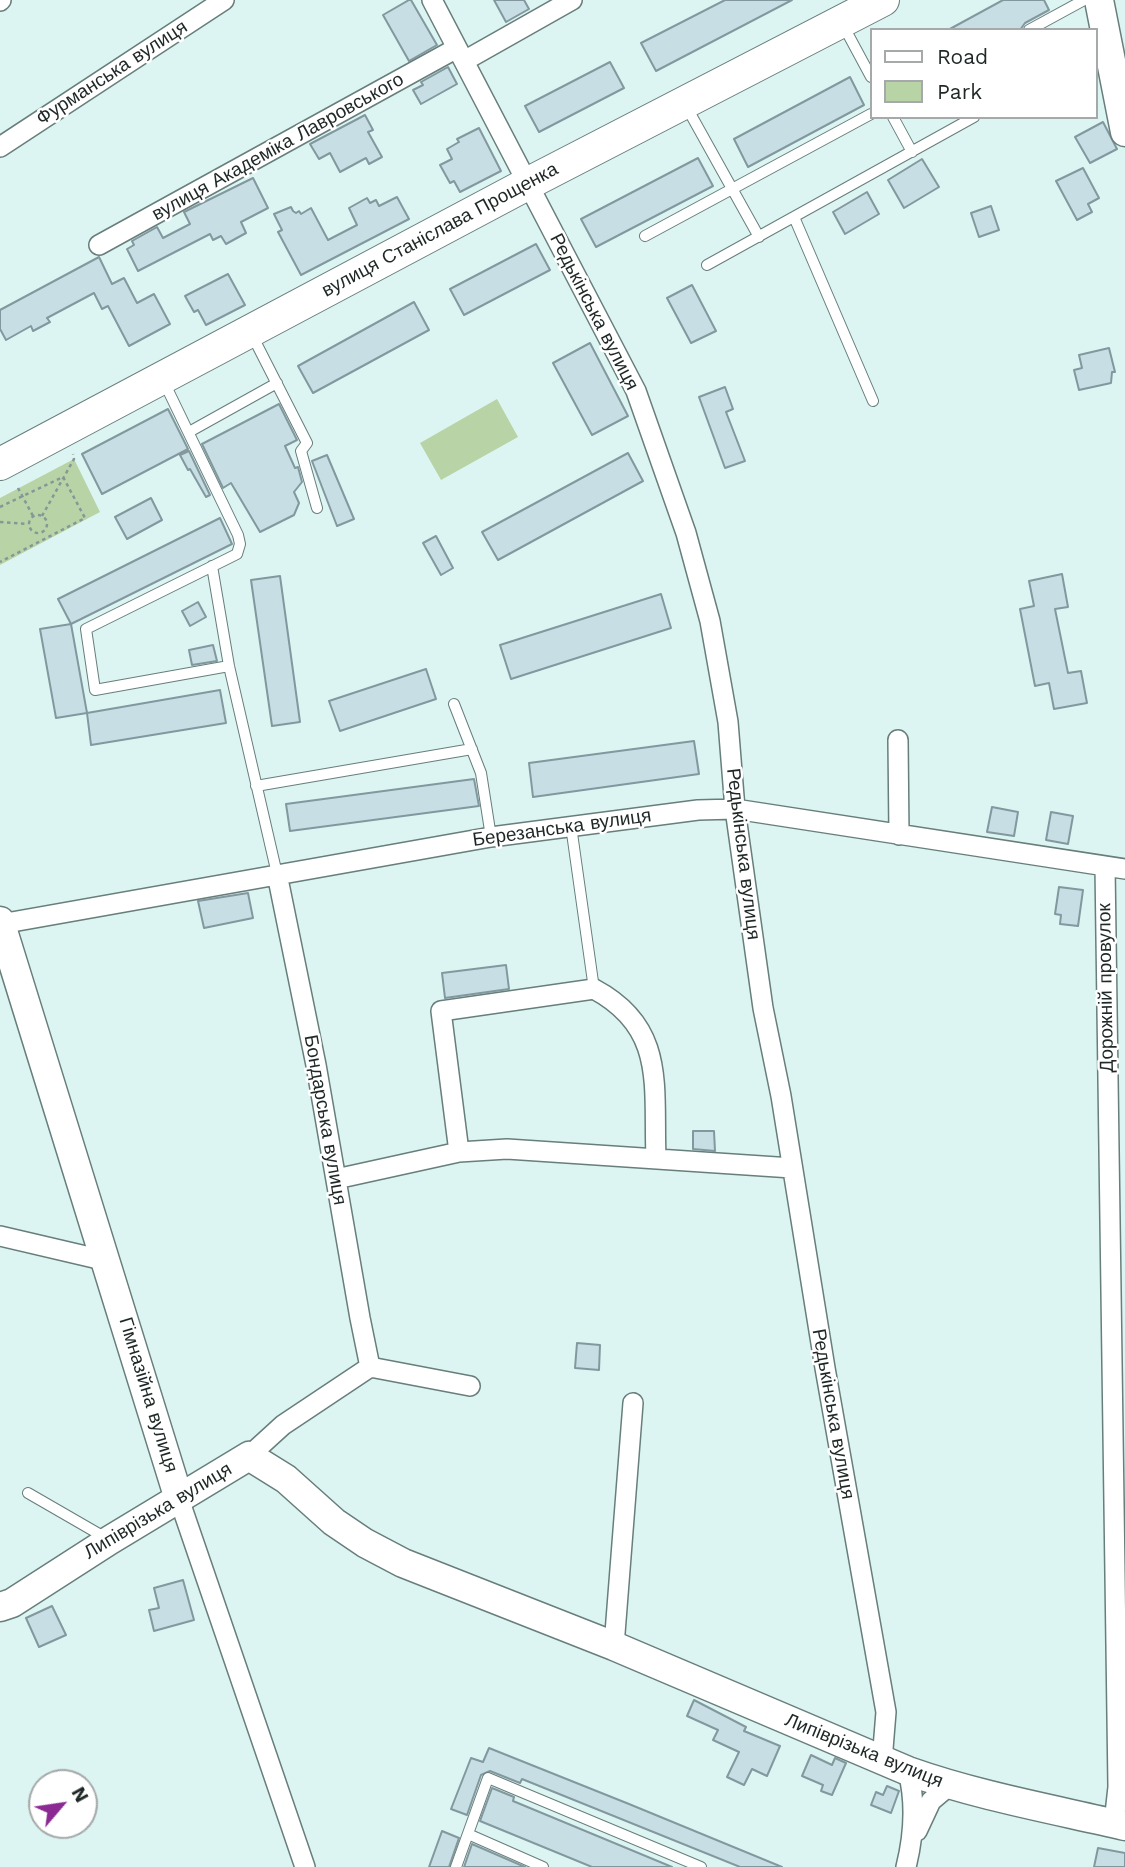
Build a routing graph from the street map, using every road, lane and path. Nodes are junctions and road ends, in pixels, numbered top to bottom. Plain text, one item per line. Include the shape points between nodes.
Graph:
1 (224, 0) edge
2 (432, 0) edge
3 (572, 0) edge
4 (883, 0) edge
5 (1084, 0) edge
6 (1099, 0) edge
7 (841, 22) junction
8 (1032, 28) edge
9 (1101, 46) edge
10 (461, 55) junction
11 (870, 75) edge
12 (684, 103) junction
13 (870, 115) edge
14 (894, 119) edge
15 (970, 119) edge
16 (1125, 132) edge
17 (0, 147) edge
18 (912, 152) junction
19 (527, 184) junction
20 (732, 189) junction
21 (794, 217) junction
22 (645, 236) dead end
23 (759, 237) junction
24 (99, 245) dead end
25 (708, 265) dead end
26 (250, 331) junction
27 (162, 379) junction
28 (277, 383) junction
29 (873, 401) dead end
30 (189, 432) junction
31 (72, 450) dead end
32 (9, 476) edge
33 (63, 477) junction
34 (22, 496) junction
35 (0, 507) edge
36 (317, 508) dead end
37 (34, 516) junction
38 (42, 516) junction
39 (0, 522) edge
40 (30, 524) junction
41 (0, 562) edge
42 (212, 566) junction
43 (229, 666) junction
44 (454, 704) dead end
45 (898, 740) dead end
46 (472, 749) junction
47 (256, 786) junction
48 (735, 809) junction
49 (571, 826) junction
50 (900, 835) junction
51 (491, 837) junction
52 (1105, 866) junction
53 (1125, 870) edge
54 (277, 874) junction
55 (1, 923) edge
56 (594, 989) junction
57 (458, 1152) junction
58 (656, 1158) junction
59 (792, 1168) junction
60 (336, 1179) junction
61 (0, 1236) edge
62 (107, 1261) junction
63 (370, 1367) junction
64 (470, 1386) dead end
65 (633, 1403) dead end
66 (249, 1456) junction
67 (28, 1493) dead end
68 (179, 1499) junction
69 (110, 1540) junction
70 (0, 1608) edge
71 (614, 1646) junction
72 (895, 1766) junction
73 (950, 1786) junction
74 (1120, 1824) edge
75 (468, 1834) junction
76 (912, 1845) junction
77 (305, 1867) edge
78 (456, 1867) edge
79 (543, 1867) edge
80 (701, 1867) edge
81 (906, 1867) edge

1 - 17 street, Фурманська вулиця
2 - 10 street, Редькінська вулиця
3 - 10 street, вулиця Академіка Лавровського
4 - 7 main road, вулиця Станіслава Прощенка
5 - 8 lane
6 - 9 street
7 - 11 lane
7 - 12 main road, вулиця Станіслава Прощенка
9 - 16 street
10 - 19 street, Редькінська вулиця
10 - 24 street, вулиця Академіка Лавровського
12 - 19 main road, вулиця Станіслава Прощенка
12 - 20 lane
13 - 20 lane
14 - 18 lane
15 - 18 lane
18 - 21 lane
19 - 26 main road, вулиця Станіслава Прощенка
19 - 48 street, Редькінська вулиця via 636,391 686,533 710,621 728,722
20 - 22 lane
20 - 23 lane
21 - 23 lane
21 - 29 lane
23 - 25 lane
26 - 27 main road, вулиця Станіслава Прощенка
26 - 28 lane
27 - 30 lane
27 - 32 main road, вулиця Станіслава Прощенка
28 - 30 lane
28 - 36 lane via 307,443 301,451
30 - 42 lane via 240,544 237,554
31 - 33 path via 74,459
32 - 34 path
33 - 34 path
33 - 38 path
33 - 41 path via 85,518
34 - 35 path
34 - 37 path
37 - 38 path
37 - 40 path
38 - 40 path via 47,522 42,532 33,531
39 - 40 path
42 - 43 lane
42 - 43 lane via 86,629 95,690
43 - 47 lane
44 - 46 lane
45 - 50 street
46 - 47 lane
46 - 51 lane via 481,773
47 - 54 lane
48 - 49 street, Березанська вулиця
48 - 50 street, Березанська вулиця
48 - 59 street, Редькінська вулиця via 763,1008
49 - 51 street, Березанська вулиця
49 - 56 lane
50 - 52 street, Березанська вулиця
51 - 54 street, Березанська вулиця
52 - 53 street, Березанська вулиця
52 - 74 street, Дорожній провулок
54 - 55 street, Березанська вулиця
54 - 60 street, Бондарська вулиця
55 - 62 street, Гімназійна вулиця
56 - 57 street via 441,1012
56 - 58 street via 633,1018 645,1039 651,1057
57 - 58 street via 507,1149
57 - 60 street
58 - 59 street
59 - 72 street, Редькінська вулиця
60 - 63 street, Бондарська вулиця
61 - 62 street
62 - 68 street, Гімназійна вулиця
63 - 64 street
63 - 66 street via 283,1425
65 - 71 street
66 - 68 street, Липіврізька вулиця
66 - 71 street, Липіврізька вулиця via 286,1479 334,1522 403,1563
67 - 69 lane
68 - 69 street, Липіврізька вулиця
68 - 77 street, Гімназійна вулиця
69 - 70 street, Липіврізька вулиця
71 - 72 street, Липіврізька вулиця
72 - 73 street, Липіврізька вулиця
72 - 76 street, Редькінська вулиця via 913,1789
73 - 74 street, Липіврізька вулиця
73 - 76 street via 931,1801
75 - 78 lane
75 - 79 lane
75 - 80 lane via 488,1778
76 - 81 street

